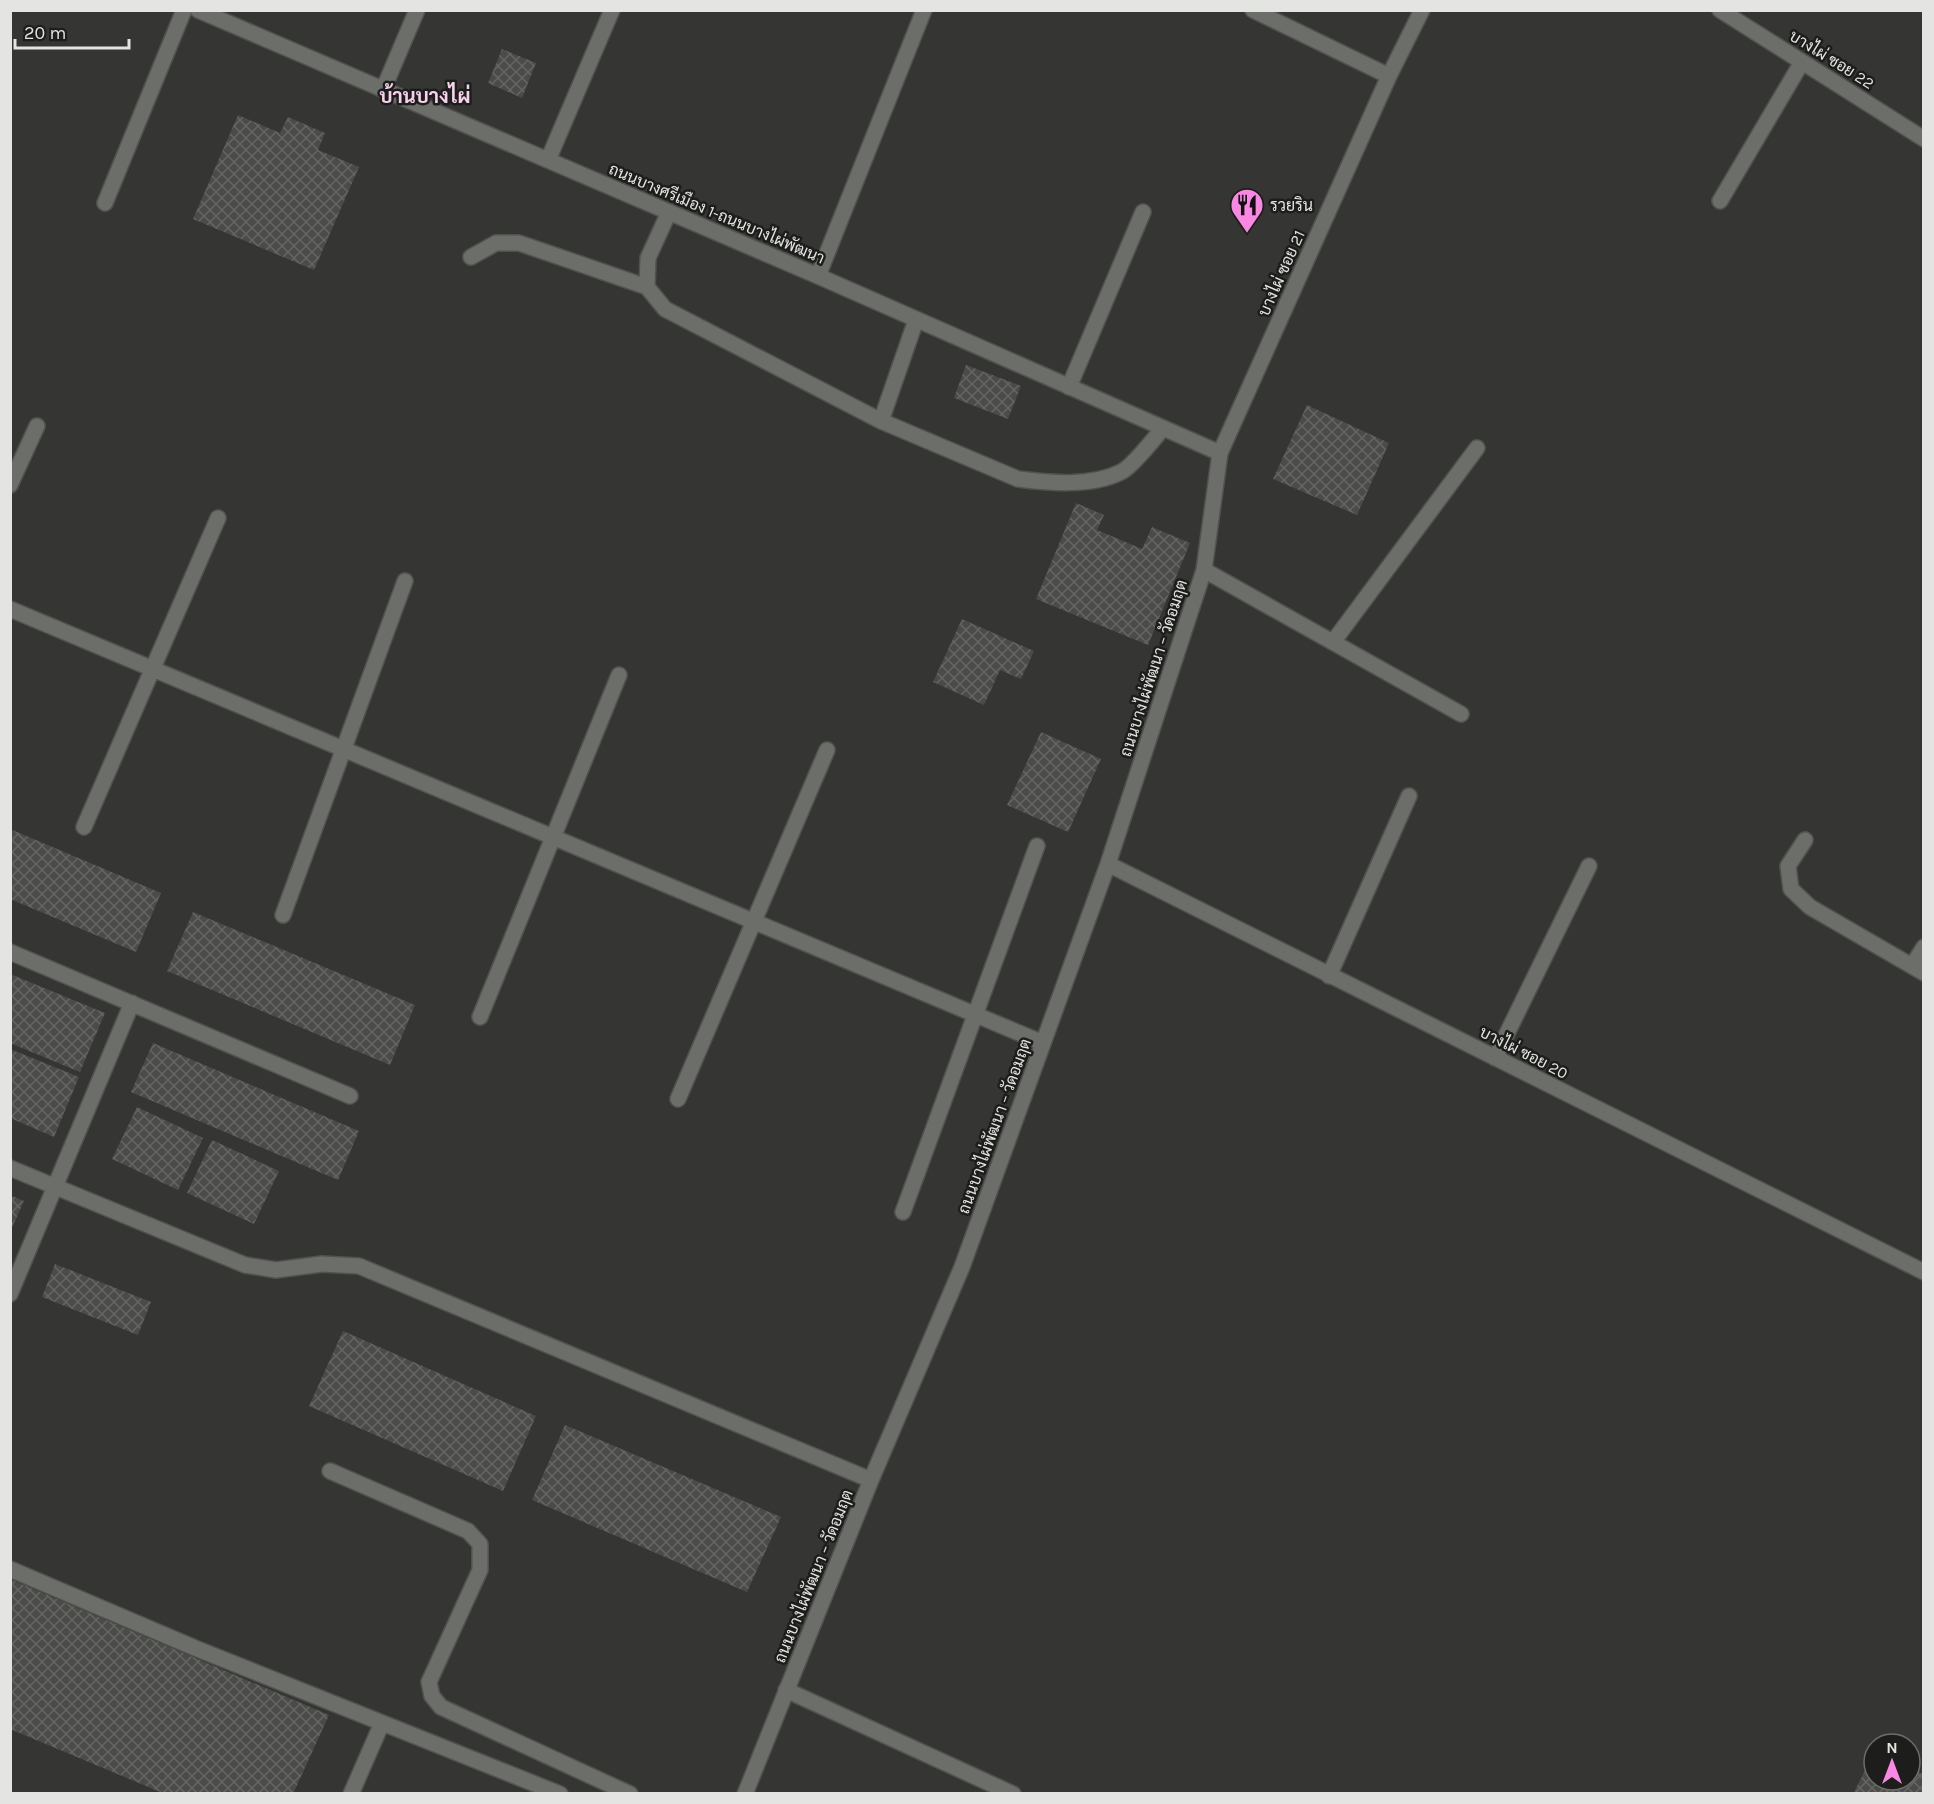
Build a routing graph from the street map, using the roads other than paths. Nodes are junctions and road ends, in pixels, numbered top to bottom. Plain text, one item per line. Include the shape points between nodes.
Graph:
1 (184, 10) edge
2 (198, 10) edge
3 (417, 10) edge
4 (612, 10) edge
5 (924, 10) edge
6 (1253, 10) edge
7 (1422, 10) edge
8 (1720, 10) edge
9 (1802, 62) junction
10 (1389, 76) junction
11 (383, 90) junction
12 (1923, 139) edge
13 (548, 160) junction
14 (1720, 201) dead end
15 (105, 203) dead end
16 (669, 212) junction
17 (1143, 212) dead end
18 (471, 257) dead end
19 (818, 276) junction
20 (648, 287) junction
21 (916, 320) junction
22 (1069, 387) junction
23 (881, 421) junction
24 (37, 426) dead end
25 (1163, 428) junction
26 (1477, 448) dead end
27 (1220, 453) junction
28 (10, 485) edge
29 (218, 519) dead end
30 (1204, 570) junction
31 (405, 581) dead end
32 (10, 609) edge
33 (1333, 642) junction
34 (152, 669) junction
35 (619, 675) dead end
36 (1461, 714) dead end
37 (343, 750) junction
38 (827, 750) dead end
39 (1409, 796) dead end
40 (84, 827) dead end
41 (553, 837) junction
42 (1805, 840) dead end
43 (1037, 846) dead end
44 (1108, 864) junction
45 (1589, 866) dead end
46 (283, 915) dead end
47 (754, 922) junction
48 (1923, 947) edge
49 (10, 952) edge
50 (1918, 969) edge
51 (1329, 976) junction
52 (132, 1003) junction
53 (975, 1015) junction
54 (480, 1017) dead end
55 (1043, 1043) junction
56 (1495, 1058) junction
57 (350, 1096) dead end
58 (678, 1099) dead end
59 (10, 1168) edge
60 (56, 1186) junction
61 (903, 1212) dead end
62 (1923, 1272) edge
63 (10, 1294) edge
64 (330, 1471) dead end
65 (871, 1480) junction
66 (10, 1569) edge
67 (786, 1690) junction
68 (382, 1723) junction
69 (351, 1794) edge
70 (560, 1794) edge
71 (630, 1794) edge
72 (745, 1794) edge
73 (1013, 1794) edge

1 - 15 street
2 - 11 street, ถนนบางศรีเมือง 1-ถนนบางไผ่พัฒนา
3 - 11 street
4 - 13 street
5 - 19 street
6 - 10 street
7 - 10 street, บางไผ่ ซอย 21
8 - 9 street, บางไผ่ ซอย 22
9 - 12 street, บางไผ่ ซอย 22
9 - 14 street
10 - 27 street, บางไผ่ ซอย 21
11 - 13 street, ถนนบางศรีเมือง 1-ถนนบางไผ่พัฒนา
13 - 16 street, ถนนบางศรีเมือง 1-ถนนบางไผ่พัฒนา
16 - 19 street, ถนนบางศรีเมือง 1-ถนนบางไผ่พัฒนา
16 - 20 street via 648,258
17 - 22 street
18 - 20 street via 496,243 519,243
19 - 21 street, ถนนบางศรีเมือง 1-ถนนบางไผ่พัฒนา
20 - 23 street via 665,309
21 - 22 street, ถนนบางศรีเมือง 1-ถนนบางไผ่พัฒนา
21 - 23 street
22 - 25 street, ถนนบางศรีเมือง 1-ถนนบางไผ่พัฒนา
23 - 25 street via 1018,479 1039,482 1096,481 1123,472
24 - 28 street
25 - 27 street, ถนนบางศรีเมือง 1-ถนนบางไผ่พัฒนา
26 - 33 street
27 - 30 street, ถนนบางไผ่พัฒนา – วัดอมฤต
29 - 34 street
30 - 33 street
30 - 44 street, ถนนบางไผ่พัฒนา – วัดอมฤต
31 - 37 street
32 - 34 street
33 - 36 street
34 - 37 street
34 - 40 street
35 - 41 street
37 - 41 street
37 - 46 street
38 - 47 street
39 - 51 street
41 - 47 street
41 - 54 street
42 - 50 street via 1788,866 1791,889 1810,907
43 - 53 street
44 - 51 street, บางไผ่ ซอย 20
44 - 55 street, ถนนบางไผ่พัฒนา – วัดอมฤต
45 - 56 street
47 - 53 street
47 - 58 street
48 - 50 street
49 - 52 street
51 - 56 street, บางไผ่ ซอย 20
52 - 57 street
52 - 60 street
53 - 55 street
53 - 61 street
55 - 65 street, ถนนบางไผ่พัฒนา – วัดอมฤต via 962,1267
56 - 62 street, บางไผ่ ซอย 20
59 - 60 street
60 - 63 street
60 - 65 street via 245,1265 276,1270 322,1263 359,1266
64 - 71 street via 468,1531 480,1544 480,1570 429,1682 432,1696 441,1707
65 - 67 street, ถนนบางไผ่พัฒนา – วัดอมฤต
66 - 68 street
67 - 72 street, ถนนบางไผ่พัฒนา – วัดอมฤต
67 - 73 street
68 - 69 street
68 - 70 street

